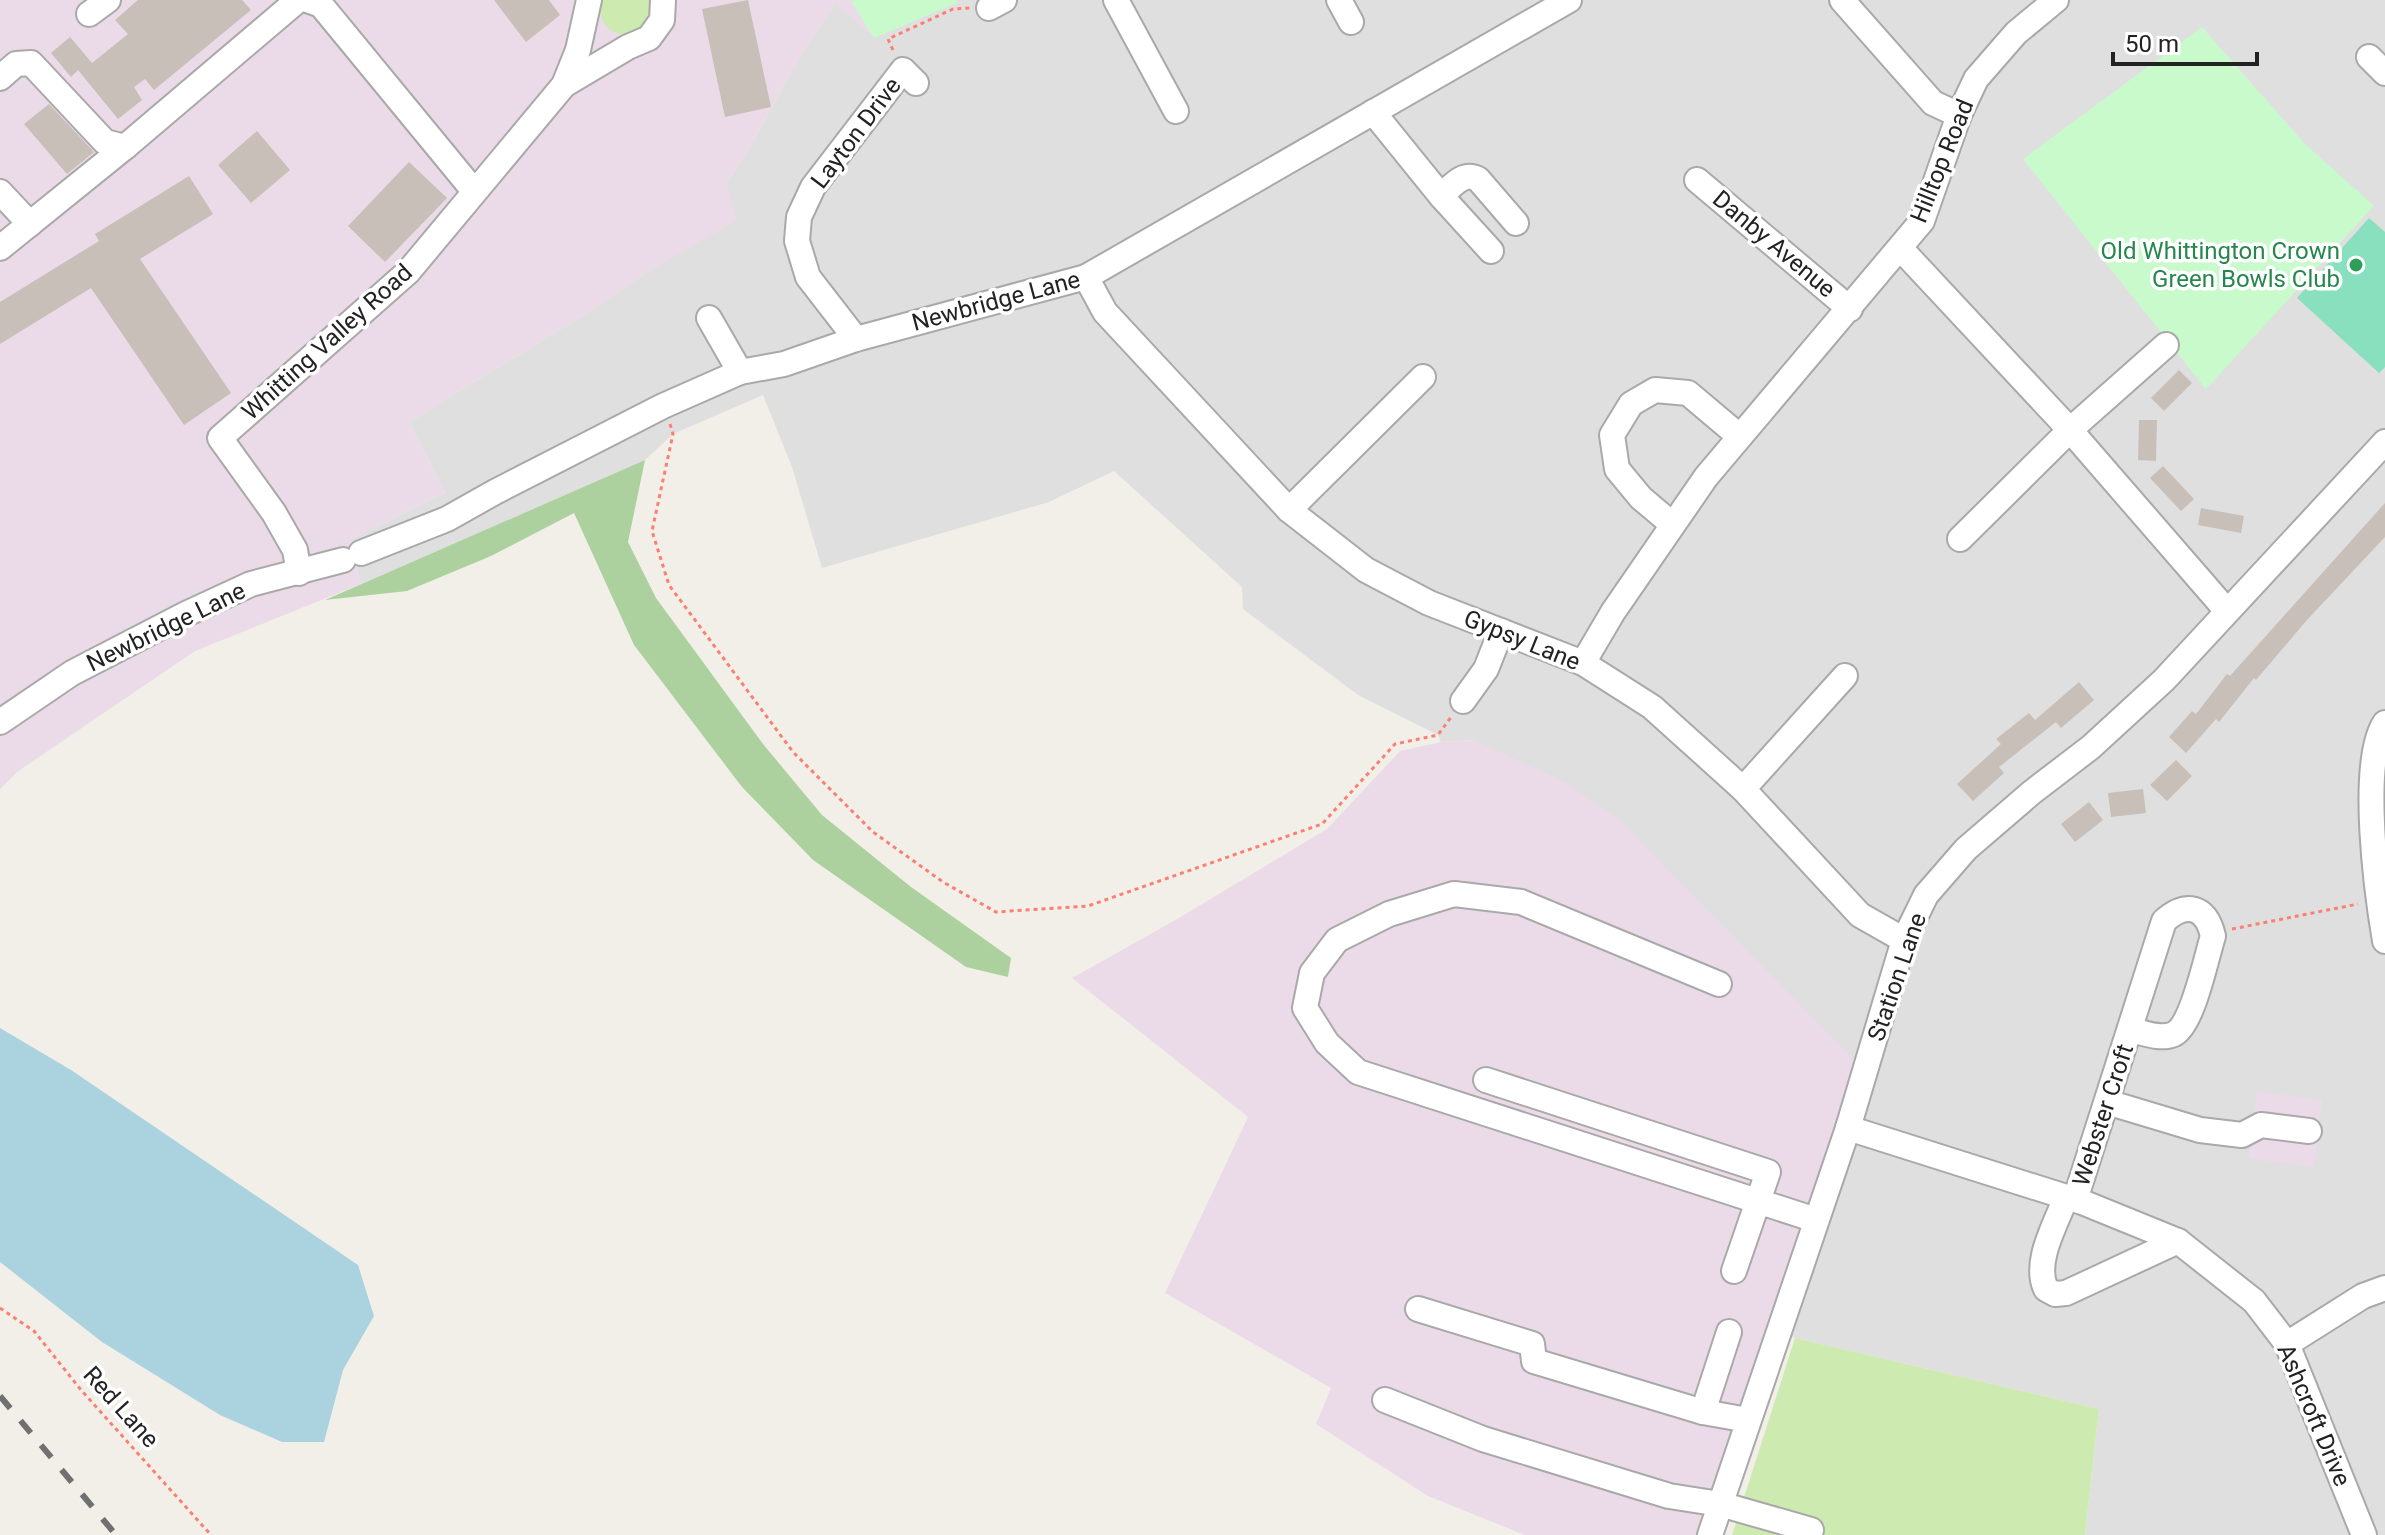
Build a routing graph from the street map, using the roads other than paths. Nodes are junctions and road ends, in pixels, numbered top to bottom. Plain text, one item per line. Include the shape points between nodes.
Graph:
1 (298, 0) edge
2 (307, 0) edge
3 (663, 0) edge
4 (1116, 0) edge
5 (1339, 0) edge
6 (1569, 0) edge
7 (1842, 0) edge
8 (2056, 0) edge
9 (588, 6) edge
10 (1351, 22) dead end
11 (628, 47) junction
12 (910, 77) road end
13 (0, 78) edge
14 (564, 85) junction
15 (1176, 111) dead end
16 (1373, 112) junction
17 (1959, 115) junction
18 (125, 147) junction
19 (1697, 180) dead end
20 (474, 191) junction
21 (0, 192) edge
22 (1441, 196) junction
23 (1516, 223) dead end
24 (30, 224) junction
25 (0, 248) edge
26 (1900, 248) junction
27 (1491, 251) dead end
28 (1086, 277) junction
29 (1850, 309) junction
30 (709, 318) dead end
31 (856, 339) junction
32 (2166, 345) dead end
33 (740, 372) junction
34 (1423, 377) dead end
35 (2070, 430) junction
36 (1739, 436) junction
37 (2385, 442) edge
38 (1289, 510) junction
39 (1672, 524) junction
40 (1960, 539) dead end
41 (299, 573) junction
42 (2227, 611) junction
43 (1501, 631) junction
44 (1583, 663) junction
45 (1845, 676) dead end
46 (1463, 701) road end
47 (0, 722) edge
48 (2385, 723) edge
49 (1743, 789) junction
50 (1904, 940) junction
51 (2385, 941) edge
52 (1719, 984) dead end
53 (2131, 1030) junction
54 (1486, 1080) dead end
55 (2107, 1102) junction
56 (1630, 1127) junction
57 (1848, 1128) junction
58 (2309, 1131) dead end
59 (1620, 1157) junction
60 (2070, 1198) junction
61 (1758, 1201) junction
62 (1816, 1220) junction
63 (2178, 1241) junction
64 (1734, 1271) dead end
65 (2385, 1288) edge
66 (1418, 1309) dead end
67 (1729, 1332) dead end
68 (2287, 1344) junction
69 (1385, 1400) dead end
70 (1703, 1412) junction
71 (1748, 1420) junction
72 (1720, 1504) junction
73 (1811, 1530) dead end
74 (1710, 1535) edge
75 (2364, 1535) edge

1 - 18 street
2 - 20 street via 321,5
3 - 11 street, Whitting Valley Road via 657,30
4 - 15 street
5 - 10 street
6 - 16 street, Newbridge Lane
7 - 17 street via 1933,103
8 - 17 street, Hilltop Road via 2016,33 1976,79
9 - 11 street, Whitting Valley Road via 597,34
9 - 14 street, Whitting Valley Road
11 - 14 street, Whitting Valley Road
12 - 31 street, Layton Drive via 813,187 799,217 797,241 808,277
13 - 18 street via 16,64 31,63 105,142
14 - 20 street, Whitting Valley Road
16 - 22 street
16 - 28 street, Newbridge Lane
17 - 26 street, Hilltop Road via 1922,221
18 - 24 street
19 - 29 street, Danby Avenue
20 - 41 street, Whitting Valley Road via 408,272 220,438 274,513 295,550
21 - 24 street
22 - 23 street via 1471,175
22 - 27 street
24 - 25 street
26 - 29 street, Danby Avenue
26 - 35 street, Hilltop Road
28 - 31 street, Newbridge Lane
28 - 38 street, Gypsy Lane via 1105,312
29 - 36 street, Danby Avenue
30 - 33 street
31 - 33 street, Newbridge Lane via 784,364
32 - 35 street
33 - 41 street, Newbridge Lane via 663,406 447,519 391,528 352,556
34 - 38 street
35 - 40 street
35 - 42 street, Hilltop Road
36 - 39 street, Danby Avenue
36 - 39 street via 1688,393 1655,390 1631,404 1612,435 1617,469
37 - 42 street, Station Lane
38 - 43 street, Gypsy Lane via 1366,570 1429,603
39 - 44 street, Danby Avenue
41 - 47 street, Newbridge Lane via 251,584 186,614 72,673
42 - 50 street, Station Lane via 2164,680 2091,747 1966,849 1926,895
43 - 44 street, Gypsy Lane
43 - 46 street via 1486,669
44 - 49 street, Gypsy Lane via 1652,707
45 - 49 street
48 - 51 street via 2373,763 2372,818
49 - 50 street, Gypsy Lane via 1860,915
50 - 57 street, Station Lane
52 - 59 street via 1521,902 1454,894 1389,914 1337,940 1312,973 1305,1008 1327,1043 1358,1072
53 - 53 street, Webster Croft via 2164,921 2185,908 2202,913 2212,933 2186,1024 2162,1037
53 - 55 street, Webster Croft
54 - 56 street
55 - 58 street via 2200,1130 2242,1135 2261,1125
55 - 60 street, Webster Croft
56 - 59 street
56 - 61 street via 1768,1172
57 - 60 street, Ashcroft Drive
57 - 62 street, Station Lane
59 - 61 street
60 - 63 street, Ashcroft Drive
60 - 63 street via 2041,1265 2046,1289 2055,1294
61 - 62 street
61 - 64 street
62 - 71 street, Station Lane
63 - 68 street, Ashcroft Drive via 2254,1301
65 - 68 street
66 - 70 street via 1532,1344 1534,1361
67 - 70 street
68 - 75 street, Ashcroft Drive
69 - 72 street via 1483,1439 1669,1496
70 - 71 street
71 - 72 street, Station Lane
72 - 73 street
72 - 74 street, Station Lane

